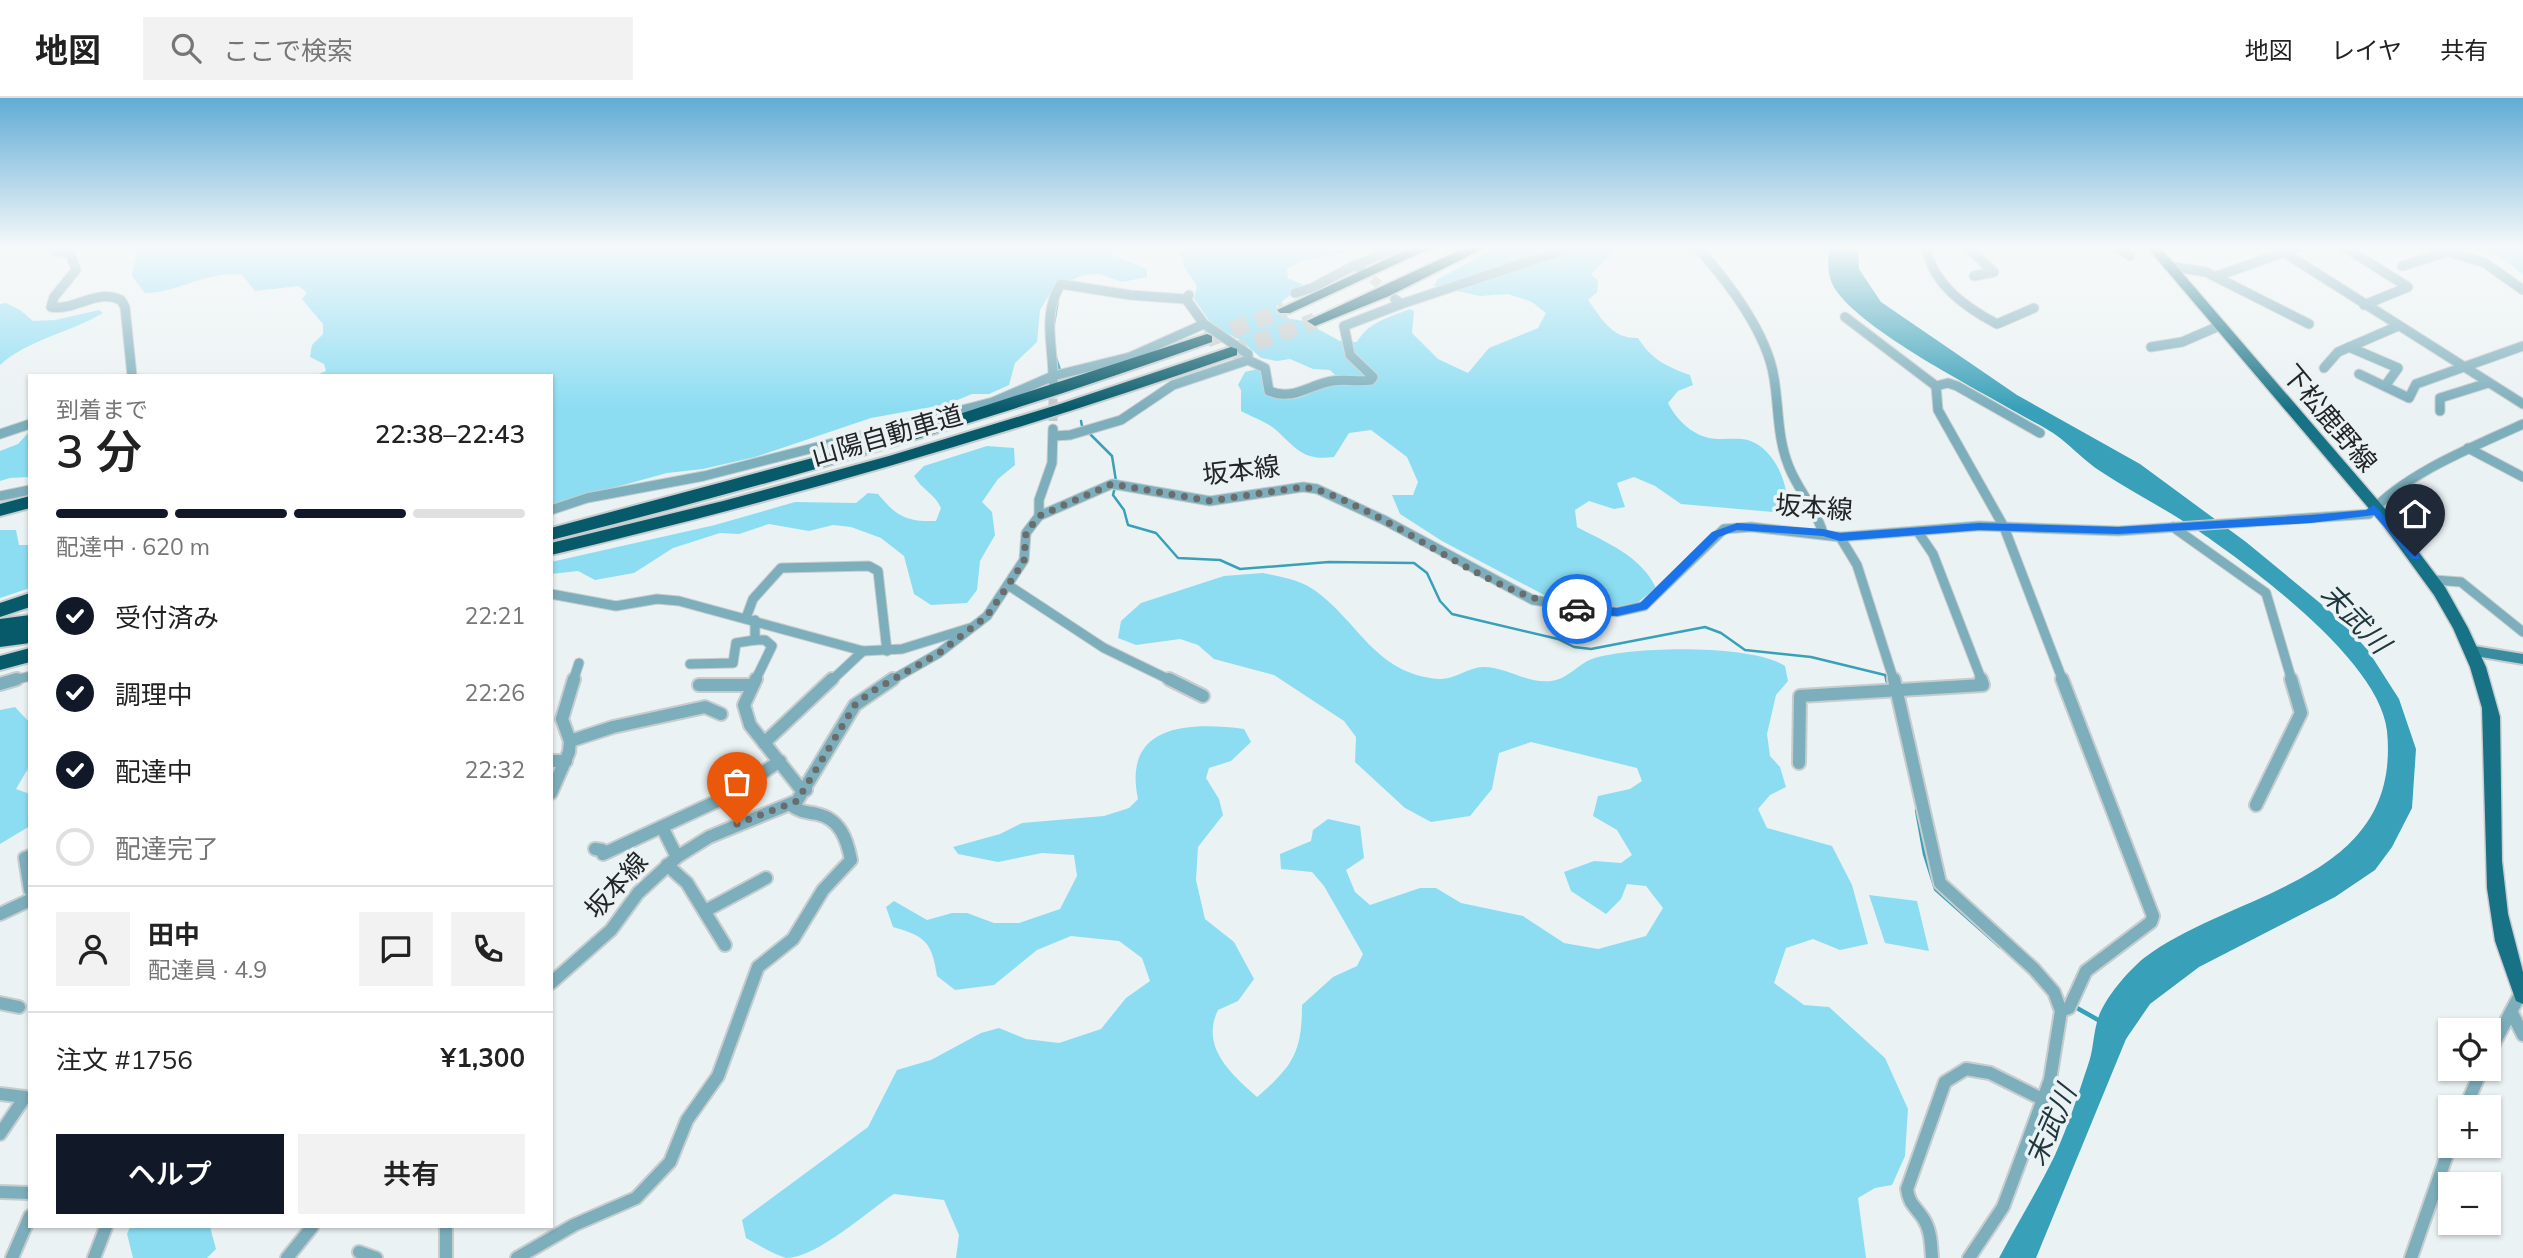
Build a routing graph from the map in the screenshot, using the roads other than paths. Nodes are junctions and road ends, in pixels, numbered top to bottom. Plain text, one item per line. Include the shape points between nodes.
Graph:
1 (53, 300) edge
2 (91, 300) edge
3 (121, 300) edge
4 (1053, 300) edge
5 (1191, 300) edge
6 (1307, 300) edge
7 (1366, 300) edge
8 (1401, 300) edge
9 (1739, 300) edge
10 (1959, 300) edge
11 (2197, 300) edge
12 (2257, 300) edge
13 (2356, 300) edge
14 (2376, 300) edge
15 (2364, 305) junction
16 (2034, 307) dead end
17 (1285, 310) tunnel mouth
18 (1845, 317) dead end
19 (1315, 321) tunnel mouth
20 (2309, 324) dead end
21 (2219, 326) junction
22 (2398, 326) junction
23 (1205, 332) junction
24 (2523, 346) edge
25 (2151, 347) dead end
26 (2349, 347) junction
27 (1231, 352) tunnel mouth
28 (1248, 360) junction
29 (2460, 366) junction
30 (2324, 368) dead end
31 (132, 374) edge
32 (2359, 374) dead end
33 (1058, 377) junction
34 (2488, 383) junction
35 (1936, 386) junction
36 (2385, 386) junction
37 (2523, 404) edge
38 (2440, 411) dead end
39 (2523, 424) edge
40 (28, 425) edge
41 (2040, 433) dead end
42 (0, 434) edge
43 (2468, 448) junction
44 (2523, 477) edge
45 (28, 490) edge
46 (0, 496) edge
47 (28, 503) edge
48 (2374, 508) junction
49 (553, 509) edge
50 (0, 510) edge
51 (28, 510) edge
52 (1039, 516) junction
53 (0, 517) edge
54 (2004, 527) junction
55 (2176, 527) junction
56 (553, 532) edge
57 (1917, 532) junction
58 (1823, 533) junction
59 (1840, 537) junction
60 (553, 549) edge
61 (2434, 580) junction
62 (1008, 585) junction
63 (553, 594) edge
64 (28, 601) edge
65 (0, 610) edge
66 (750, 619) junction
67 (28, 622) edge
68 (0, 626) edge
69 (975, 627) junction
70 (2523, 632) edge
71 (28, 636) edge
72 (0, 640) edge
73 (755, 640) junction
74 (863, 651) junction
75 (887, 651) junction
76 (2473, 651) junction
77 (28, 656) edge
78 (2523, 659) edge
79 (0, 663) edge
80 (579, 663) dead end
81 (690, 664) dead end
82 (28, 677) edge
83 (0, 684) edge
84 (699, 685) dead end
85 (753, 685) junction
86 (1892, 689) junction
87 (1203, 696) dead end
88 (553, 714) edge
89 (722, 714) dead end
90 (562, 719) junction
91 (570, 741) junction
92 (764, 743) junction
93 (553, 761) edge
94 (566, 761) junction
95 (780, 761) junction
96 (1799, 762) dead end
97 (553, 789) edge
98 (806, 790) junction
99 (791, 805) junction
100 (2256, 805) dead end
101 (662, 827) junction
102 (595, 849) dead end
103 (28, 857) edge
104 (672, 861) junction
105 (28, 877) edge
106 (766, 878) dead end
107 (28, 901) edge
108 (705, 911) junction
109 (0, 914) edge
110 (725, 945) dead end
111 (553, 981) edge
112 (2523, 992) edge
113 (0, 1003) edge
114 (19, 1007) dead end
115 (2068, 1007) junction
116 (2511, 1013) junction
117 (2501, 1031) edge
118 (2523, 1035) edge
119 (0, 1094) edge
120 (2042, 1099) junction
121 (0, 1134) edge
122 (2446, 1158) edge
123 (0, 1192) edge
124 (28, 1193) edge
125 (28, 1221) edge
126 (106, 1228) edge
127 (311, 1228) edge
128 (446, 1228) edge
129 (359, 1252) dead end
130 (12, 1258) edge
131 (94, 1258) edge
132 (287, 1258) edge
133 (376, 1258) edge
134 (446, 1258) edge
135 (517, 1258) edge
136 (1932, 1258) edge
137 (1969, 1258) edge
138 (2411, 1258) edge

1 - 2 street via 51,307 66,308
3 - 31 street
4 - 33 street via 1047,331
5 - 23 street
6 - 17 highway
7 - 19 highway
8 - 28 street via 1344,326 1350,355 1371,380 1333,381 1302,395 1276,395 1269,391 1269,370
9 - 58 street via 1774,375 1789,467
10 - 16 street via 1997,324
11 - 21 main road, 下松鹿野線
12 - 20 street
13 - 15 street
14 - 15 street
15 - 22 street
18 - 35 street
21 - 25 street via 2182,342
21 - 48 main road, 下松鹿野線
22 - 26 street
22 - 29 street
23 - 28 street via 1248,354
23 - 33 street
23 - 56 highway, 山陽自動車道 via 905,440
24 - 29 street
26 - 30 street
26 - 36 street via 2398,368
27 - 60 highway, 山陽自動車道 via 898,460
28 - 52 street via 1185,379 1121,420 1070,435 1053,432 1050,474
29 - 34 street
29 - 36 street via 2416,384 2409,398
32 - 36 street
33 - 49 street via 1018,394 911,425
34 - 37 street
34 - 38 street via 2440,398
35 - 41 street via 1957,386
35 - 54 street via 1938,410
39 - 43 street
40 - 42 street
43 - 44 street
43 - 48 street
45 - 46 street
47 - 50 highway
48 - 55 street, 坂本線 via 2369,514
48 - 61 main road, 下松鹿野線
51 - 53 highway
52 - 58 street, 坂本線 via 1112,484 1210,501 1303,487 1317,489 1533,600 1617,612 1644,606 1724,529
52 - 62 street, 坂本線 via 1026,533 1024,560
54 - 55 street, 坂本線 via 2118,531
54 - 57 street, 坂本線
54 - 115 street via 2152,916 2151,922 2086,971
55 - 100 street via 2266,593 2301,713
57 - 59 street, 坂本線
57 - 86 street via 1933,554 1983,685
58 - 59 street, 坂本線
59 - 86 street via 1857,565
61 - 70 street via 2461,582
61 - 76 main road, 下松鹿野線
62 - 69 street, 坂本線
62 - 87 street via 1104,648
63 - 66 street via 616,606 657,599 679,601
64 - 65 highway
66 - 73 street
66 - 74 street
66 - 75 street via 753,599 781,568 869,566 878,571
67 - 68 highway
69 - 75 street
69 - 98 street, 坂本線 via 855,705
71 - 72 highway
73 - 81 street via 736,643 733,663
73 - 85 street via 772,646
74 - 75 street
74 - 92 street
76 - 78 main road
76 - 112 main road, 下松鹿野線 via 2490,710 2494,744 2493,885 2507,957
77 - 79 highway
80 - 90 street
82 - 83 street
84 - 85 street
85 - 92 street via 744,705 750,725
86 - 96 street via 1800,696
86 - 115 street via 1940,883 2034,969
88 - 90 street
89 - 91 street via 705,707
90 - 91 street
91 - 94 street
92 - 95 street
93 - 94 street
94 - 97 street
95 - 98 street
95 - 101 street via 726,797
98 - 99 street, 坂本線
99 - 104 street, 坂本線 via 737,824
99 - 135 street via 827,817 842,829 851,860 823,890 793,939 758,967 718,1076 687,1121 670,1162 636,1198
101 - 102 street via 603,854
101 - 104 street
103 - 105 street
104 - 108 street
104 - 111 street, 坂本線 via 638,893 611,930
106 - 108 street
107 - 109 street
108 - 110 street
112 - 116 street
113 - 114 street
115 - 120 street
116 - 117 street
116 - 118 street
119 - 121 street via 26,1097
120 - 136 street via 1990,1073 1966,1069 1945,1082 1907,1189 1909,1204 1922,1213 1931,1233
120 - 137 street via 2003,1207
122 - 138 street
123 - 124 street
125 - 130 street
126 - 131 street
127 - 132 street
128 - 134 street
129 - 133 street

